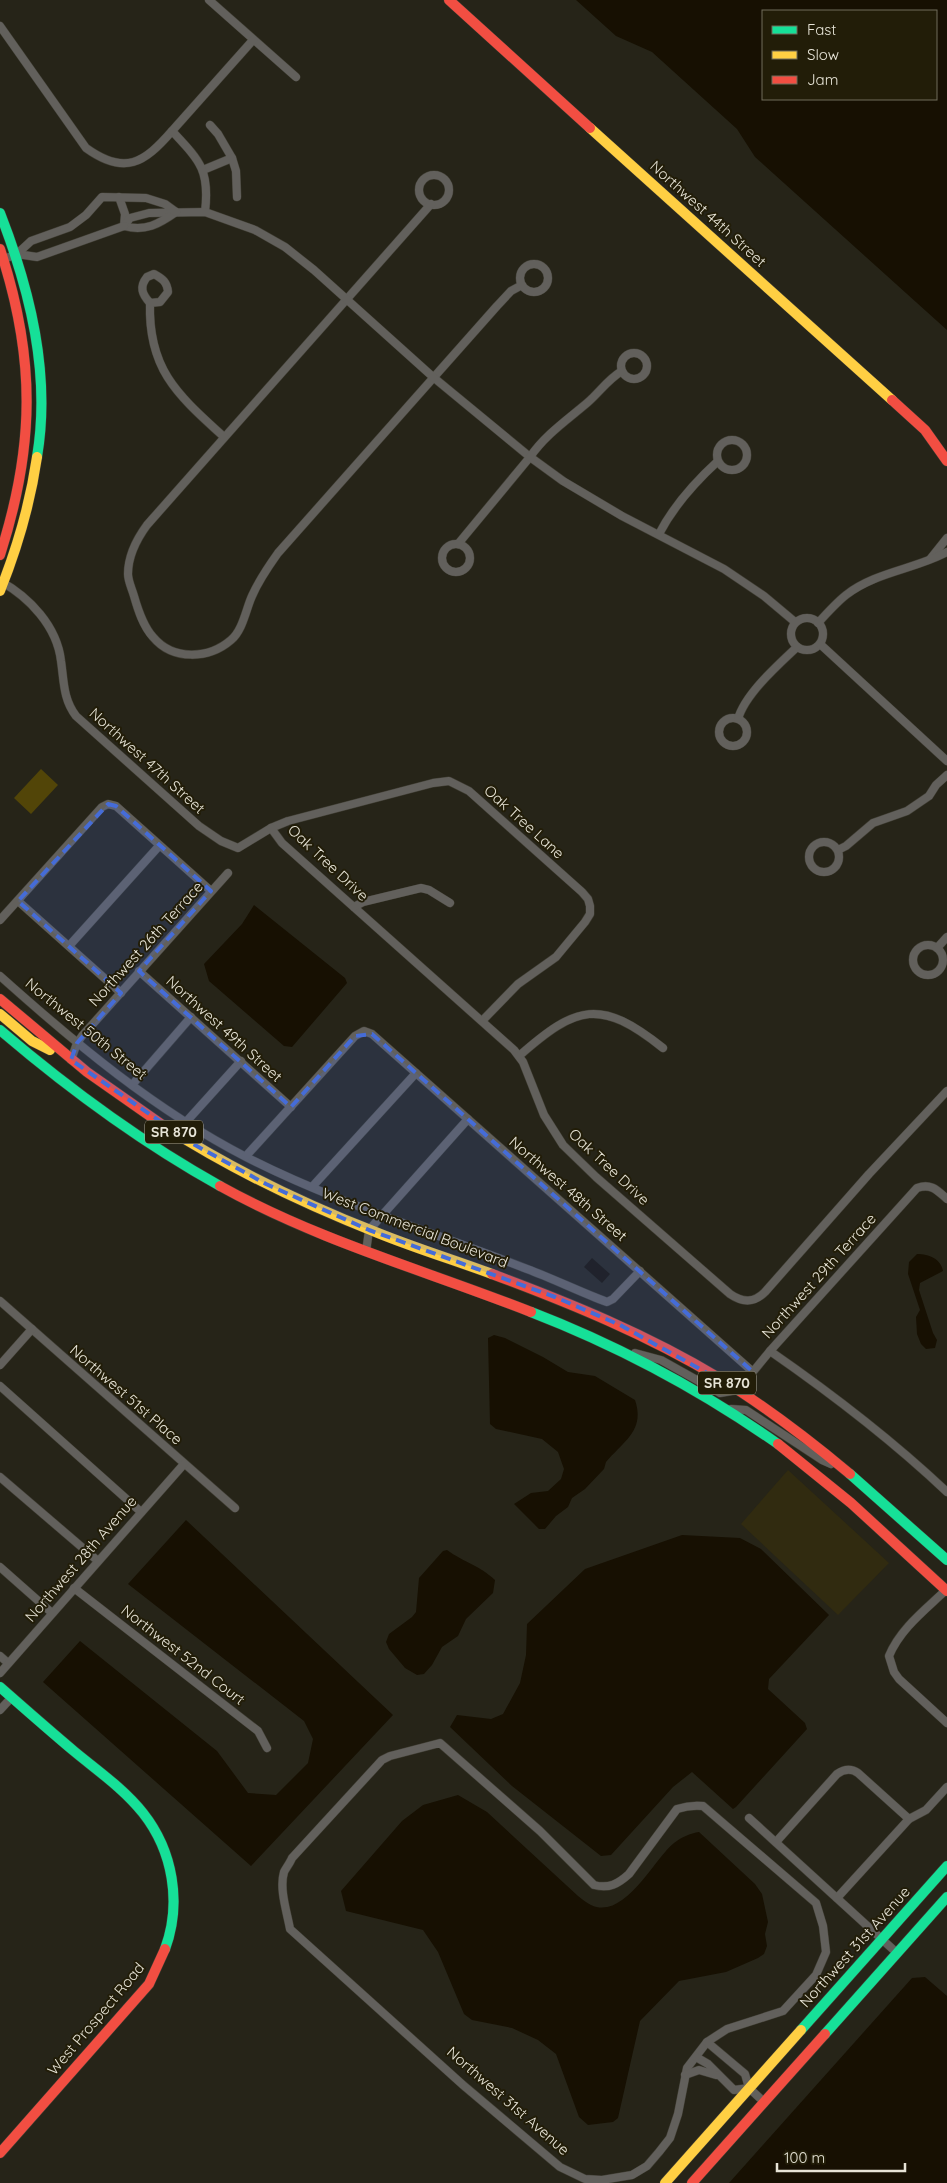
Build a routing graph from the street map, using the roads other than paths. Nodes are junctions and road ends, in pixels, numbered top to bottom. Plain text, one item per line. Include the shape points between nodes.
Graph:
1 (209, 0) edge
2 (449, 0) edge
3 (0, 26) edge
4 (253, 40) junction
5 (296, 77) dead end
6 (210, 125) dead end
7 (172, 131) junction
8 (232, 158) junction
9 (203, 170) junction
10 (119, 197) junction
11 (238, 197) dead end
12 (431, 204) dead end
13 (176, 212) junction
14 (205, 212) junction
15 (0, 213) edge
16 (124, 226) junction
17 (2, 254) edge
18 (17, 254) junction
19 (522, 285) dead end
20 (346, 300) junction
21 (150, 303) dead end
22 (622, 372) dead end
23 (433, 377) junction
24 (224, 436) junction
25 (530, 457) junction
26 (946, 458) edge
27 (718, 461) dead end
28 (659, 534) junction
29 (947, 538) edge
30 (458, 544) dead end
31 (947, 552) edge
32 (0, 555) edge
33 (931, 558) junction
34 (1, 585) edge
35 (795, 622) junction
36 (818, 623) junction
37 (820, 644) junction
38 (797, 647) junction
39 (738, 719) dead end
40 (947, 761) edge
41 (947, 776) edge
42 (271, 828) junction
43 (159, 846) junction
44 (838, 850) junction
45 (228, 873) dead end
46 (211, 891) junction
47 (18, 901) junction
48 (450, 903) dead end
49 (354, 906) junction
50 (0, 920) edge
51 (947, 937) edge
52 (69, 946) junction
53 (937, 948) junction
54 (139, 971) junction
55 (0, 976) edge
56 (121, 993) junction
57 (0, 999) edge
58 (0, 1014) edge
59 (191, 1018) junction
60 (482, 1021) junction
61 (0, 1030) edge
62 (77, 1043) junction
63 (663, 1048) dead end
64 (519, 1056) junction
65 (71, 1060) junction
66 (241, 1061) junction
67 (416, 1073) junction
68 (132, 1085) junction
69 (947, 1091) edge
70 (291, 1107) junction
71 (468, 1119) junction
72 (186, 1122) junction
73 (246, 1156) junction
74 (312, 1187) junction
75 (947, 1199) edge
76 (382, 1216) junction
77 (369, 1230) junction
78 (366, 1252) junction
79 (640, 1271) junction
80 (0, 1301) edge
81 (32, 1329) junction
82 (608, 1346) junction
83 (770, 1351) junction
84 (0, 1365) edge
85 (752, 1371) junction
86 (0, 1386) edge
87 (738, 1390) junction
88 (725, 1409) junction
89 (184, 1464) junction
90 (849, 1471) junction
91 (0, 1477) edge
92 (947, 1492) edge
93 (235, 1508) dead end
94 (141, 1512) junction
95 (947, 1560) edge
96 (98, 1562) junction
97 (0, 1567) edge
98 (74, 1588) junction
99 (946, 1590) edge
100 (52, 1613) junction
101 (0, 1656) edge
102 (8, 1663) junction
103 (0, 1673) edge
104 (0, 1687) edge
105 (12, 1697) junction
106 (0, 1710) edge
107 (947, 1723) edge
108 (267, 1748) dead end
109 (947, 1788) edge
110 (749, 1818) dead end
111 (909, 1819) junction
112 (776, 1842) junction
113 (947, 1866) edge
114 (947, 1897) edge
115 (836, 1898) junction
116 (881, 1940) junction
117 (897, 1953) junction
118 (707, 2042) junction
119 (696, 2057) junction
120 (685, 2075) junction
121 (719, 2076) junction
122 (749, 2088) junction
123 (764, 2102) junction
124 (0, 2153) edge
125 (666, 2183) edge
126 (692, 2183) edge

1 - 4 street
2 - 26 main road, Northwest 44th Street via 925,430
3 - 7 street via 86,148 100,158 132,162 146,158
4 - 5 street
4 - 7 street
6 - 8 street
7 - 9 street via 192,152
8 - 9 street
8 - 11 street
9 - 14 street via 207,182
10 - 13 street via 155,199
10 - 16 street via 125,214
10 - 18 street via 102,196 86,215 70,226 31,241
12 - 20 street
13 - 14 street
13 - 16 street via 136,216
13 - 16 street via 160,224 147,228
14 - 20 street via 255,230 285,247
15 - 18 main road
16 - 18 street via 37,257
17 - 18 street
17 - 32 main road via 20,322 28,395 20,483
18 - 34 main road via 31,300 36,331 42,378 42,420 29,508 21,538
19 - 23 street via 511,291
20 - 23 street
20 - 24 street
21 - 24 street via 153,345 163,370 182,398
22 - 25 street via 550,434
23 - 24 street via 278,553 257,586 233,638 208,653 188,656 168,649 153,638 138,613 128,576 130,559 137,539 147,525
23 - 25 street
25 - 28 street via 622,516
25 - 30 street
27 - 28 street via 678,502
28 - 35 street via 724,569
29 - 33 street
31 - 33 street
33 - 36 street via 872,580 847,594
34 - 42 street, Northwest 47th Street via 30,602 44,620 58,648 66,698 76,716 199,826 221,841 238,848
35 - 36 street via 806,618
35 - 38 street via 790,632
36 - 37 street via 823,634
37 - 38 street via 806,650
37 - 40 street
38 - 39 street via 748,699
41 - 44 street via 929,796 907,811 873,823
42 - 49 street, Oak Tree Drive via 282,842
42 - 60 street, Oak Tree Lane via 449,781 469,791 582,892 590,906 585,922 556,957 511,989
43 - 46 street
43 - 47 street via 116,806 108,804
43 - 52 street
44 - 44 street via 837,864 830,870 821,872 810,862 812,848 820,842 830,843
45 - 46 street, Northwest 26th Terrace
46 - 54 street, Northwest 26th Terrace
47 - 50 street
47 - 52 street
48 - 49 street via 421,888
49 - 60 street, Oak Tree Drive
51 - 53 street
52 - 56 street
53 - 53 street via 928,945 916,950 912,959 918,972 928,975 941,968 943,958
54 - 56 street, Northwest 26th Terrace
54 - 59 street, Northwest 49th Street
55 - 62 street, Northwest 50th Street
56 - 62 street, Northwest 26th Terrace
57 - 65 main road, West Commercial Boulevard / SR 870
58 - 65 main road via 32,1040
59 - 66 street, Northwest 49th Street
59 - 68 street
60 - 64 street, Oak Tree Drive
61 - 78 main road, West Commercial Boulevard / SR 870 via 94,1107 177,1162 264,1209
62 - 65 street, Northwest 26th Terrace
62 - 68 street, Northwest 50th Street
63 - 64 street via 620,1020 585,1014 554,1028
64 - 69 street, Oak Tree Drive via 544,1115 571,1153 730,1294 743,1301 755,1299 765,1292
65 - 77 main road, West Commercial Boulevard / SR 870 via 125,1100 212,1155 292,1196
66 - 70 street, Northwest 49th Street
66 - 72 street
67 - 70 street, Northwest 48th Street via 372,1034 364,1031 355,1036
67 - 71 street, Northwest 48th Street
67 - 74 street
68 - 72 street, Northwest 50th Street
70 - 73 street
71 - 76 street
71 - 79 street, Northwest 48th Street
72 - 73 street, Northwest 50th Street
73 - 74 street, Northwest 50th Street
74 - 76 street, Northwest 50th Street
75 - 83 street, Northwest 29th Terrace via 934,1188 925,1185 917,1188
76 - 77 street
76 - 79 street, Northwest 50th Street via 607,1302
77 - 78 street
77 - 87 main road, West Commercial Boulevard / SR 870 via 588,1311 684,1358
78 - 82 main road, West Commercial Boulevard / SR 870 via 549,1319
79 - 85 street, Northwest 48th Street
80 - 81 street, Northwest 51st Place
81 - 84 street
81 - 89 street, Northwest 51st Place
82 - 87 street, West Commercial Boulevard via 661,1360 720,1393
82 - 88 main road, West Commercial Boulevard / SR 870
83 - 85 street, Northwest 29th Terrace
83 - 92 street via 872,1426
85 - 87 street, Northwest 29th Terrace
86 - 94 street
87 - 90 main road, West Commercial Boulevard / SR 870
88 - 90 street, West Commercial Boulevard via 746,1410 822,1460
88 - 99 main road, West Commercial Boulevard / SR 870 via 835,1489
89 - 93 street, Northwest 51st Place
89 - 94 street, Northwest 28th Avenue
90 - 95 main road, West Commercial Boulevard / SR 870
91 - 96 street
94 - 96 street, Northwest 28th Avenue
96 - 98 street, Northwest 28th Avenue
97 - 100 street
98 - 100 street, Northwest 28th Avenue
98 - 108 street, Northwest 52nd Court via 258,1731
99 - 107 street, West Commercial Boulevard via 902,1633 889,1656 899,1679
100 - 102 street, Northwest 28th Avenue
101 - 102 street
102 - 103 street, Northwest 28th Avenue
104 - 105 main road, West Prospect Road
105 - 106 street
105 - 124 main road, West Prospect Road via 112,1782 144,1814 166,1854 175,1897 168,1946 149,1984
109 - 111 street via 926,1810
110 - 112 street
111 - 112 street via 858,1773 845,1770 837,1774
111 - 115 street
112 - 115 street
113 - 116 main road, Northwest 31st Avenue
114 - 117 main road
115 - 116 street
116 - 117 street
116 - 122 main road, Northwest 31st Avenue
117 - 123 main road
118 - 119 street, Northwest 31st Avenue
118 - 120 street, Northwest 31st Avenue via 727,2029 782,2011 816,1975 826,1952 816,1903 703,1806 688,1805 677,1809 629,1874 620,1882 601,1887 586,1879 540,1831 440,1743 382,1760 292,1858 284,1872 290,1929 463,2085 560,2167 586,2179 602,2180 632,2175 647,2166 670,2138
118 - 122 street via 745,2074
119 - 120 street, Northwest 31st Avenue
119 - 121 street
120 - 121 street via 699,2070
121 - 122 street via 734,2090
122 - 123 street
122 - 125 main road, Northwest 31st Avenue
123 - 126 main road

